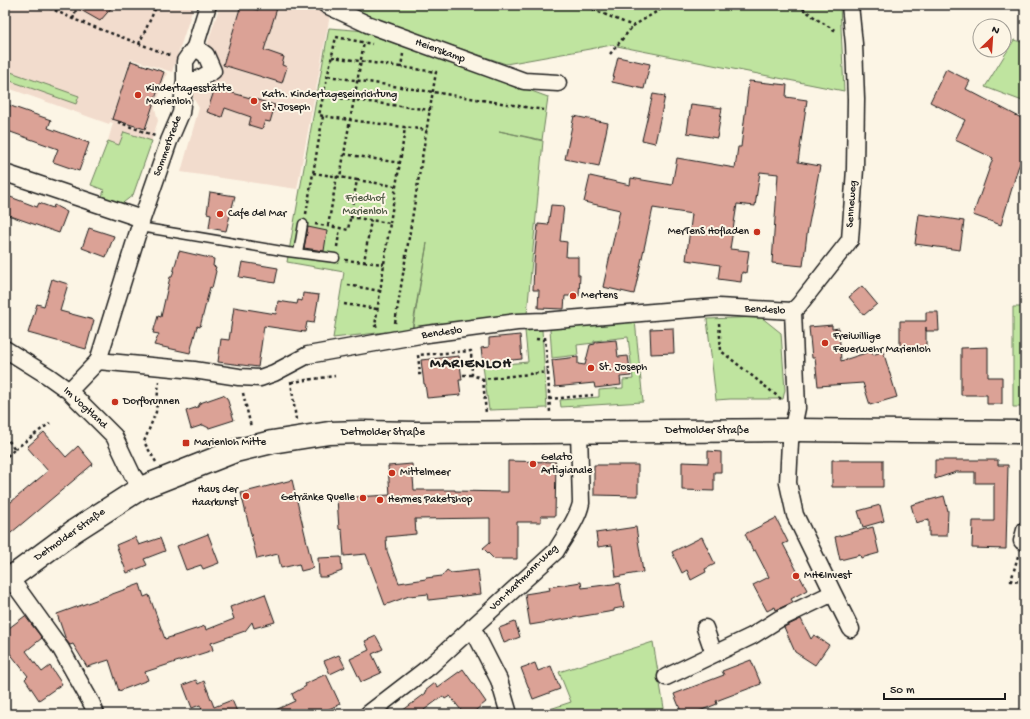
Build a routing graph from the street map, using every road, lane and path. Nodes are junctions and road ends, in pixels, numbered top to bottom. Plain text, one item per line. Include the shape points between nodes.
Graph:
1 (44, 5) edge
2 (157, 5) edge
3 (208, 5) edge
4 (326, 5) edge
5 (582, 5) edge
6 (711, 5) edge
7 (798, 5) edge
8 (850, 5) edge
9 (681, 6) edge
10 (76, 10) dead end
11 (73, 19) junction
12 (633, 26) junction
13 (853, 33) junction
14 (365, 37) dead end
15 (364, 43) junction
16 (139, 44) junction
17 (377, 45) dead end
18 (195, 46) junction
19 (403, 51) dead end
20 (610, 54) dead end
21 (332, 56) junction
22 (185, 61) junction
23 (360, 61) junction
24 (400, 67) junction
25 (328, 76) junction
26 (185, 80) junction
27 (357, 80) junction
28 (558, 83) dead end
29 (433, 92) junction
30 (323, 96) junction
31 (354, 100) junction
32 (430, 110) junction
33 (544, 110) dead end
34 (324, 116) junction
35 (350, 120) junction
36 (118, 122) dead end
37 (405, 127) junction
38 (427, 130) junction
39 (169, 141) junction
40 (344, 154) junction
41 (400, 163) junction
42 (5, 173) edge
43 (314, 173) junction
44 (338, 177) junction
45 (358, 180) junction
46 (395, 186) junction
47 (306, 216) dead end
48 (350, 217) junction
49 (371, 220) junction
50 (390, 222) junction
51 (141, 223) junction
52 (303, 224) dead end
53 (340, 228) junction
54 (298, 253) junction
55 (335, 258) junction
56 (364, 262) junction
57 (384, 264) junction
58 (348, 285) dead end
59 (380, 291) junction
60 (344, 304) dead end
61 (718, 307) junction
62 (378, 310) junction
63 (793, 311) junction
64 (389, 324) dead end
65 (382, 325) dead end
66 (545, 340) dead end
67 (5, 349) edge
68 (98, 361) junction
69 (289, 365) junction
70 (160, 366) junction
71 (548, 372) junction
72 (418, 374) dead end
73 (463, 375) dead end
74 (472, 375) junction
75 (335, 376) dead end
76 (239, 377) junction
77 (482, 379) junction
78 (292, 382) junction
79 (69, 391) junction
80 (593, 395) dead end
81 (549, 399) junction
82 (797, 408) junction
83 (486, 419) dead end
84 (296, 420) dead end
85 (550, 420) dead end
86 (50, 423) dead end
87 (252, 430) dead end
88 (792, 430) junction
89 (580, 432) junction
90 (1025, 432) edge
91 (5, 436) edge
92 (15, 449) junction
93 (5, 458) edge
94 (156, 463) dead end
95 (141, 488) junction
96 (1024, 535) edge
97 (8, 580) edge
98 (1025, 582) edge
99 (833, 594) junction
100 (472, 627) junction
101 (705, 628) dead end
102 (851, 629) dead end
103 (714, 654) junction
104 (666, 677) dead end
105 (96, 714) edge
106 (368, 714) edge
107 (509, 714) edge

1 - 11 path
2 - 16 path
3 - 18 street
4 - 28 street, Heierskamp via 367,24 524,81
5 - 12 path
6 - 9 path
7 - 13 path via 836,31
8 - 13 street, Senneweg
9 - 12 path via 661,9
10 - 11 path
11 - 16 path
12 - 20 path
13 - 63 street, Senneweg via 856,99 855,169 850,240
14 - 15 path
15 - 17 path
15 - 21 path via 336,37
15 - 23 path
16 - 22 path
18 - 22 street
18 - 26 street via 206,55 213,71 197,80
19 - 24 path
21 - 23 path
21 - 25 path
22 - 26 street, Sommerbrede
23 - 24 path
23 - 27 path
24 - 29 path via 436,72
25 - 27 path
25 - 30 path
26 - 39 street, Sommerbrede via 181,112
27 - 29 path
27 - 31 path
29 - 32 path
29 - 33 path
30 - 31 path
30 - 34 path via 319,115
31 - 32 path
31 - 35 path
32 - 38 path
34 - 35 path
34 - 43 path
35 - 37 path
35 - 40 path
36 - 39 path
37 - 38 path
37 - 41 path
38 - 64 path via 395,323
39 - 51 street, Sommerbrede
40 - 41 path
40 - 44 path
41 - 46 path
42 - 51 street
43 - 44 path
43 - 47 path
44 - 45 path
44 - 53 path via 328,226
45 - 46 path
45 - 48 path
46 - 50 path
48 - 49 path
48 - 53 path via 348,230
49 - 50 path
49 - 56 path
50 - 57 path
51 - 54 lane
51 - 68 street, Sommerbrede
52 - 54 lane
53 - 55 path
54 - 55 lane
55 - 56 path
56 - 57 path
57 - 59 path
58 - 59 path
59 - 62 path
60 - 62 path
61 - 63 street, Bendeslo
61 - 69 street, Bendeslo via 517,322 470,328 308,355
61 - 82 path via 721,351
62 - 65 path via 375,326
63 - 82 street
66 - 71 path
67 - 79 street, Im Vogtland
68 - 70 street, Bendeslo
68 - 79 street, Sommerbrede
69 - 76 street, Bendeslo via 260,378
69 - 78 path
70 - 76 street, Bendeslo
70 - 94 path via 156,412 144,442
71 - 77 path
71 - 81 path
72 - 74 path via 418,355 471,351
73 - 74 path
74 - 77 path
75 - 78 path
76 - 87 path
77 - 83 path
78 - 84 path
79 - 95 street, Im Vogtland via 114,436
80 - 81 path
81 - 85 path
82 - 88 street
86 - 92 path
88 - 89 street, Detmolder Straße
88 - 90 street, Detmolder Straße
88 - 99 street via 788,483 795,516
89 - 95 street, Detmolder Straße via 329,433 235,451
89 - 100 street, Von-Hartmann-Weg via 581,504 571,527 556,551
91 - 92 path
92 - 93 path
95 - 97 street, Detmolder Straße via 74,531
96 - 98 path via 1011,581
97 - 105 street, Detmolder Straße via 61,649
99 - 102 street
99 - 103 street
100 - 106 street, Von-Hartmann-Weg via 429,667
100 - 107 street via 499,680
101 - 103 street
103 - 104 street

